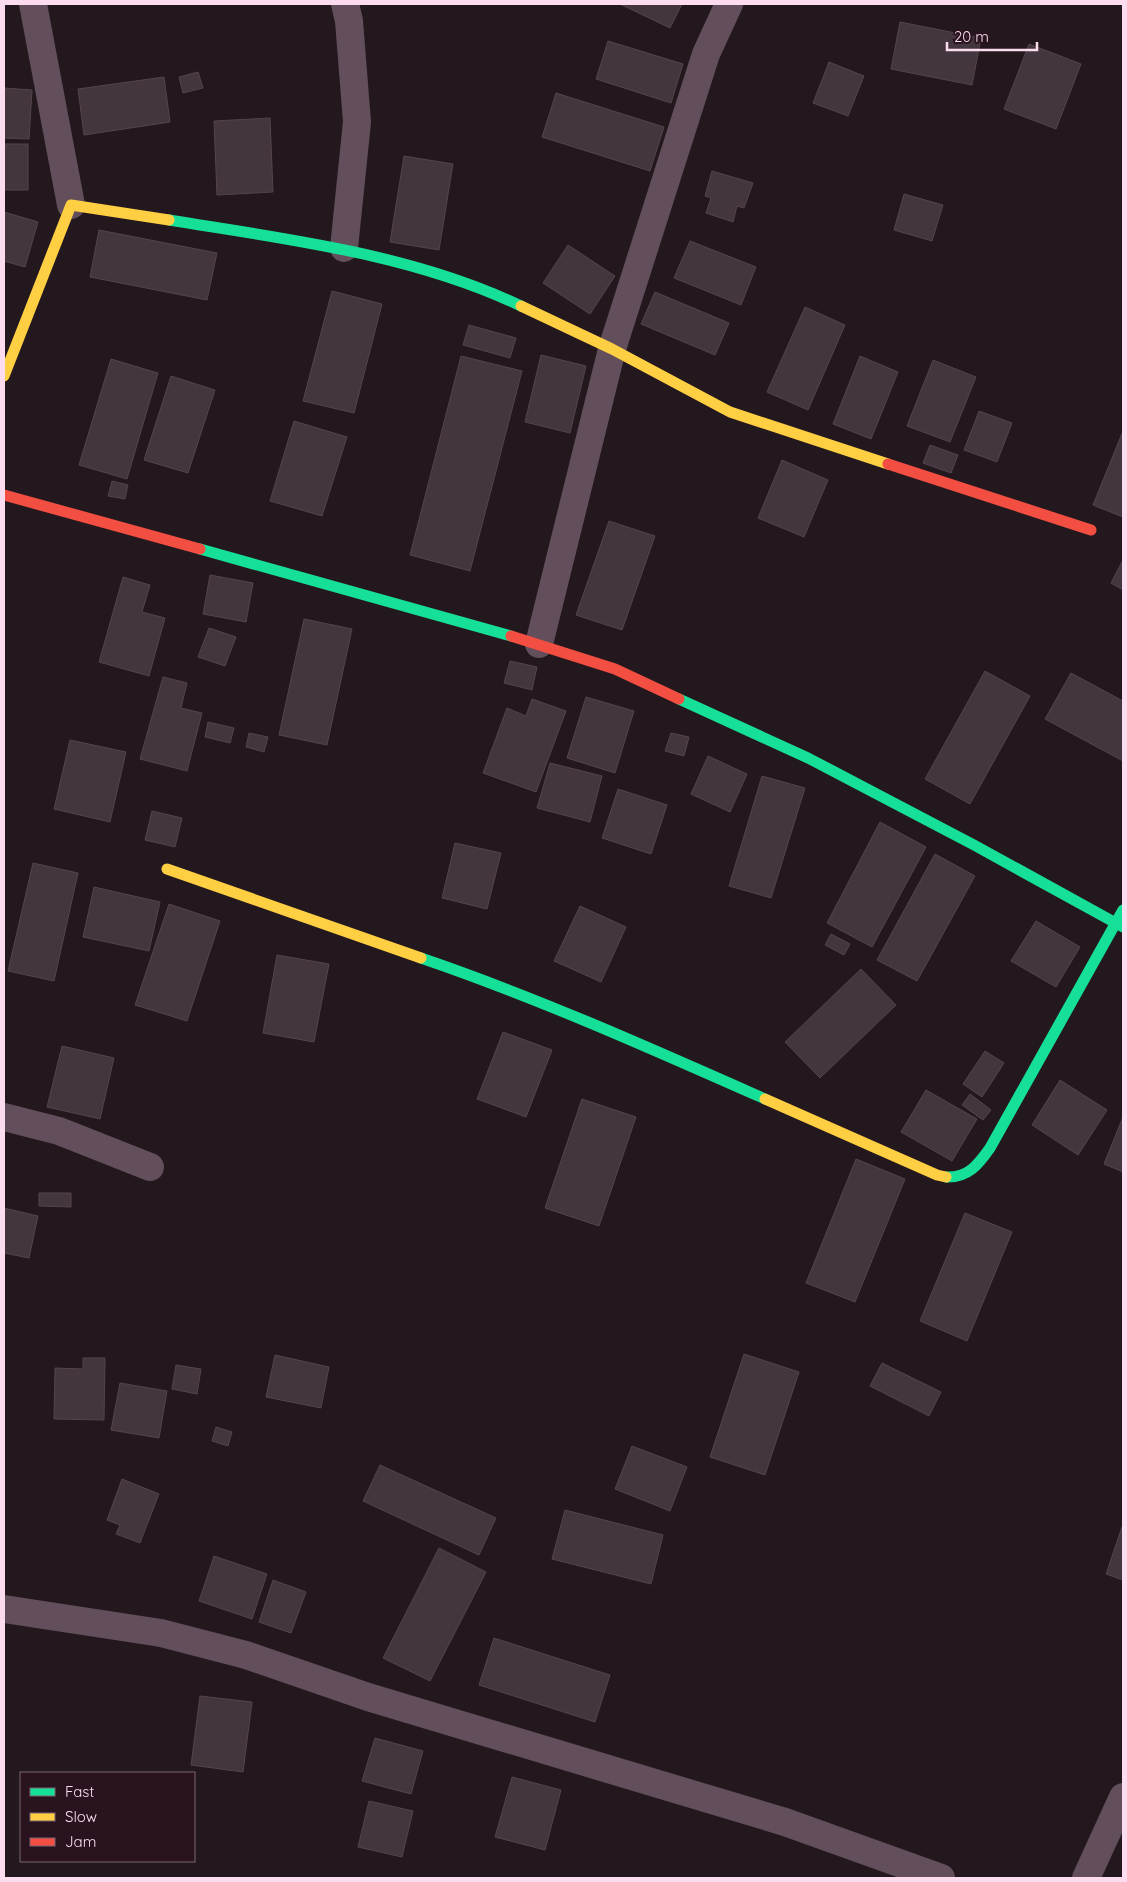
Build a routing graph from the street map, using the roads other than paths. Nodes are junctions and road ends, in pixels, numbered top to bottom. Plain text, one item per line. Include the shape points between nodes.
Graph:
1 (34, 4) edge
2 (345, 4) edge
3 (729, 4) edge
4 (71, 205) junction
5 (344, 248) junction
6 (612, 349) junction
7 (4, 376) edge
8 (4, 495) edge
9 (1091, 530) dead end
10 (539, 644) junction
11 (167, 869) dead end
12 (1123, 910) edge
13 (1120, 926) edge
14 (4, 1117) edge
15 (150, 1167) dead end
16 (4, 1609) edge
17 (1123, 1797) edge
18 (941, 1878) edge
19 (1086, 1878) edge

1 - 4 street
2 - 5 street via 357,122
3 - 6 street via 706,54
4 - 5 street
4 - 7 street
5 - 6 street via 486,289
6 - 9 street via 730,412
6 - 10 street
8 - 10 street
10 - 13 street via 615,668 808,758
11 - 13 street via 462,972 637,1043 937,1175 952,1178 974,1170 990,1148
12 - 13 street
14 - 15 street via 59,1131
16 - 18 street via 161,1633 246,1655 368,1697 785,1822
17 - 19 street

